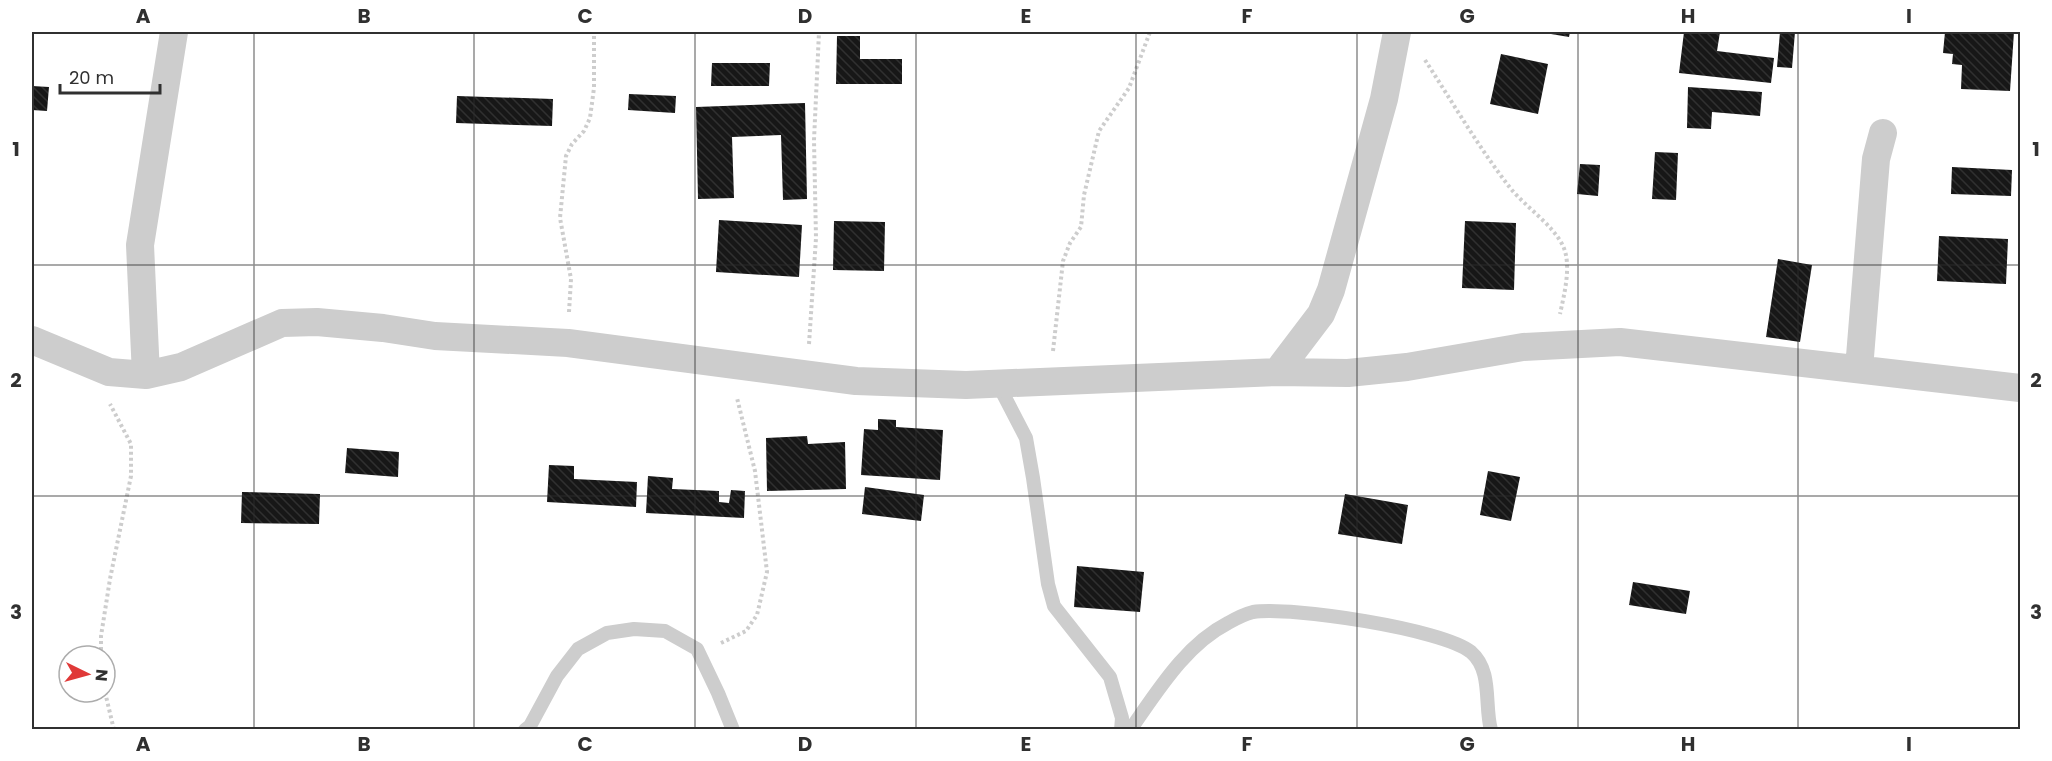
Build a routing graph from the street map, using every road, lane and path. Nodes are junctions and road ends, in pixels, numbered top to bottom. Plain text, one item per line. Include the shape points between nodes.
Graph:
1 (174, 32) edge
2 (594, 32) edge
3 (819, 32) edge
4 (1150, 32) edge
5 (1397, 32) edge
6 (1419, 51) dead end
7 (1882, 133) dead end
8 (32, 340) edge
9 (568, 343) junction
10 (1554, 344) junction
11 (729, 364) junction
12 (1859, 369) junction
13 (1277, 372) junction
14 (146, 375) junction
15 (806, 375) junction
16 (1051, 382) junction
17 (998, 384) junction
18 (2020, 388) edge
19 (110, 403) dead end
20 (101, 644) edge
21 (699, 654) junction
22 (108, 704) edge
23 (114, 729) edge
24 (525, 729) edge
25 (733, 729) edge
26 (1121, 729) edge
27 (1130, 729) edge
28 (1491, 729) edge

1 - 14 street via 140,245
2 - 9 path via 590,118 566,156 560,218 571,279
3 - 15 path via 814,140 816,238
4 - 16 path via 1129,88 1099,131 1084,195 1082,227 1063,261
5 - 13 street via 1384,99 1331,290 1321,314
6 - 10 path via 1512,190 1564,247 1567,282
7 - 12 street via 1876,159
8 - 14 street via 109,372
9 - 11 street
9 - 14 street via 435,336 317,322 282,323 181,367
10 - 12 street via 1620,342
10 - 13 street via 1348,373
11 - 15 street
11 - 21 path via 755,471 767,572 757,615 746,631
12 - 18 street
13 - 16 street
15 - 17 street via 856,381
16 - 17 street
17 - 26 lane via 1026,438 1054,606 1110,677 1122,718
19 - 20 path via 131,444 131,476
21 - 24 lane via 697,649 665,631 634,629 607,633 578,649 556,675
21 - 25 lane
22 - 23 path
27 - 28 lane via 1176,667 1201,642 1226,623 1252,612 1318,615 1395,626 1455,643 1472,653 1483,669

